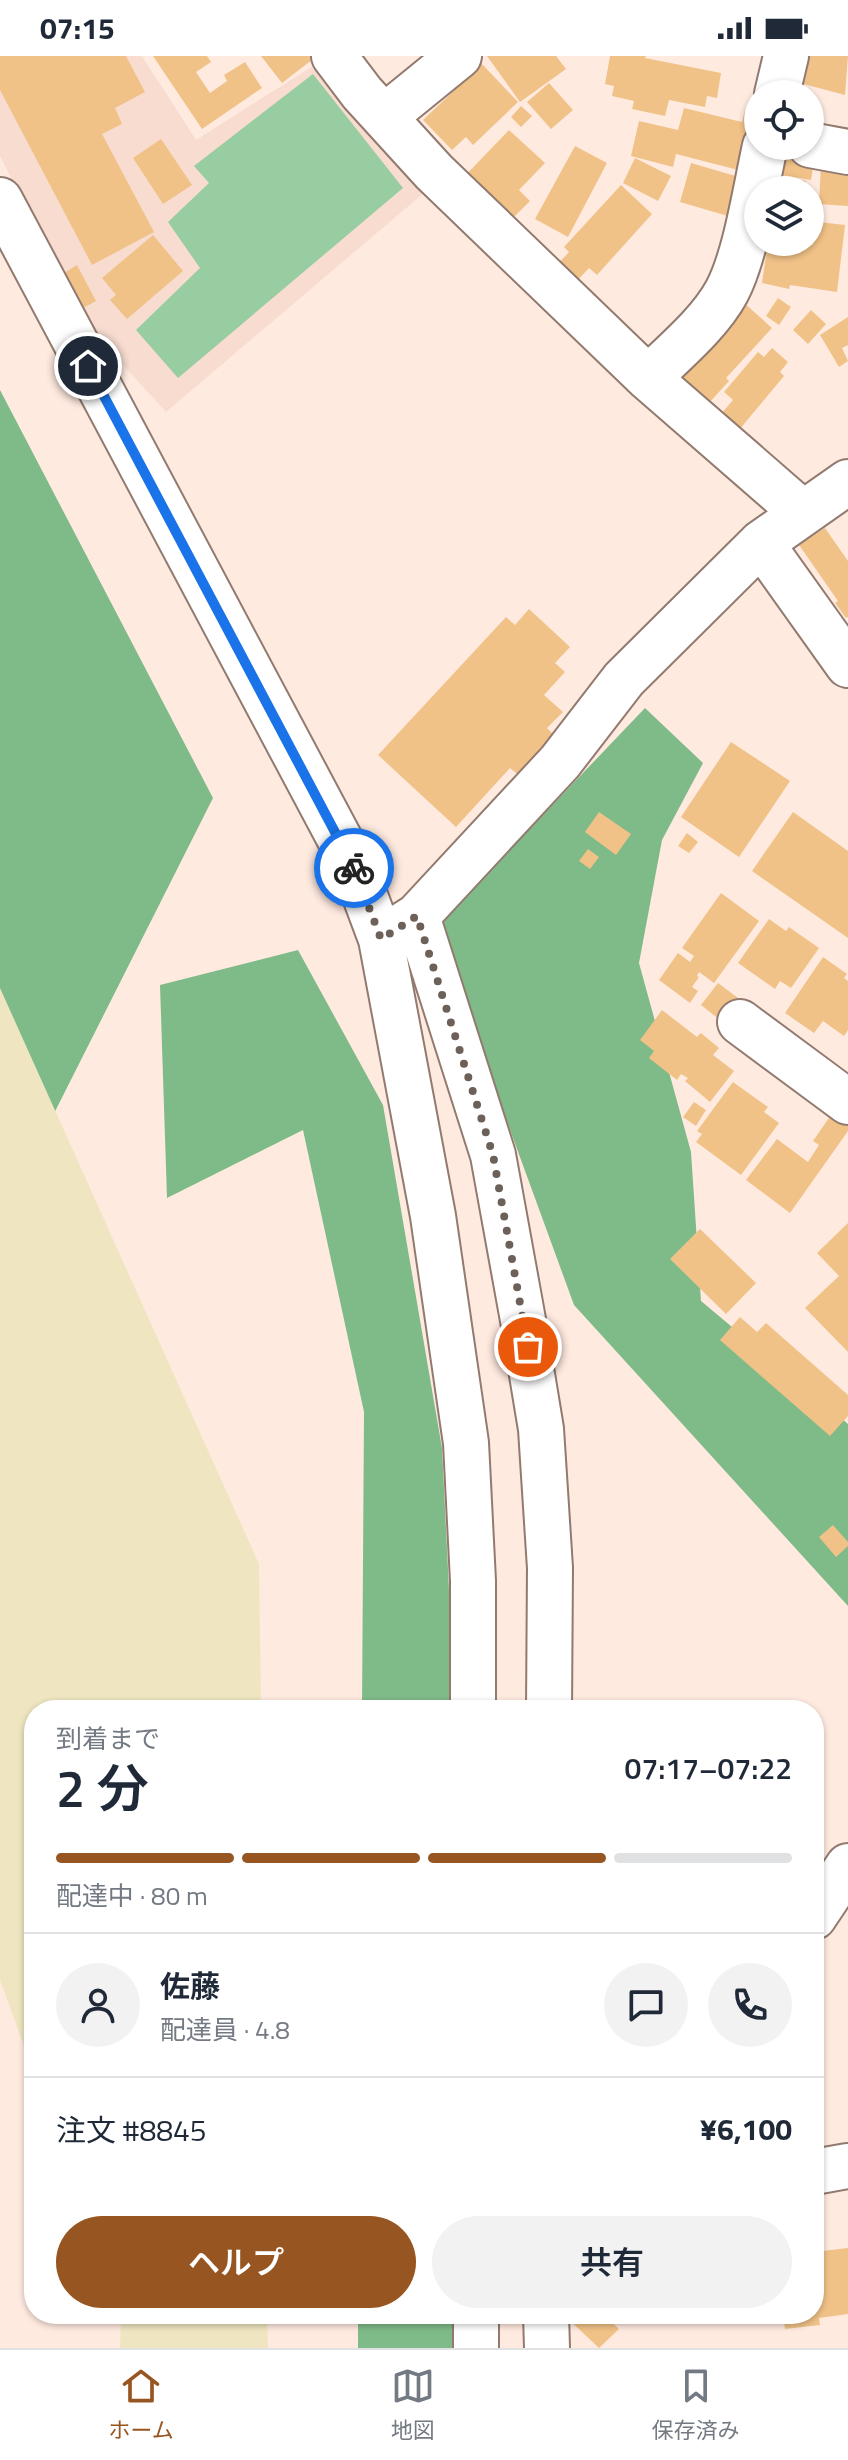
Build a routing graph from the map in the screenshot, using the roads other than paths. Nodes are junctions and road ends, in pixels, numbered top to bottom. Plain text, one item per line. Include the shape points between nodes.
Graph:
1 (334, 56) edge
2 (459, 56) edge
3 (786, 56) edge
4 (780, 80) edge
5 (384, 117) junction
6 (824, 148) edge
7 (848, 152) edge
8 (762, 160) edge
9 (0, 200) edge
10 (648, 378) junction
11 (848, 482) edge
12 (802, 512) junction
13 (761, 543) junction
14 (848, 665) edge
15 (399, 928) junction
16 (740, 1022) dead end
17 (848, 1102) edge
18 (473, 1700) edge
19 (549, 1700) edge
20 (848, 1866) edge
21 (824, 1902) edge
22 (848, 2166) edge
23 (824, 2170) edge
24 (476, 2324) edge
25 (546, 2324) edge
26 (476, 2348) edge
27 (547, 2348) edge

1 - 5 street
2 - 5 street
3 - 4 street
5 - 10 street
6 - 7 street
8 - 10 street via 727,291
9 - 15 street via 353,864
10 - 12 street
11 - 12 street
12 - 13 street
13 - 14 street
13 - 15 street via 624,679 560,762
15 - 18 street via 466,1443
15 - 19 street via 493,1155 541,1429 550,1568
16 - 17 street
20 - 21 street
22 - 23 street
24 - 26 street
25 - 27 street

